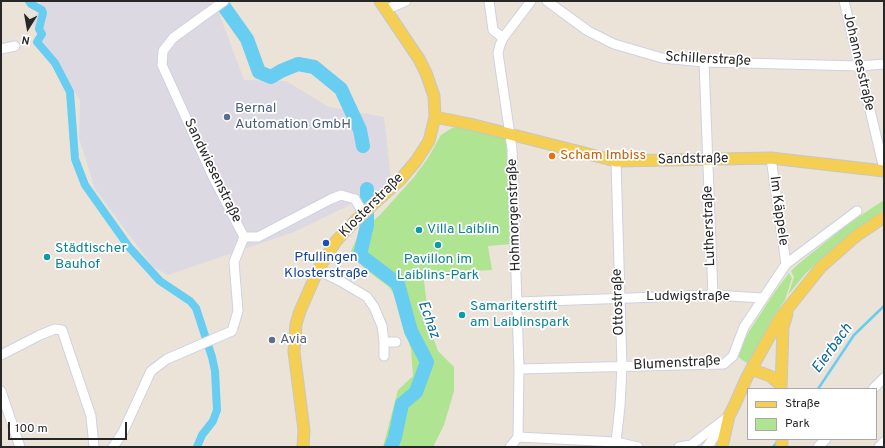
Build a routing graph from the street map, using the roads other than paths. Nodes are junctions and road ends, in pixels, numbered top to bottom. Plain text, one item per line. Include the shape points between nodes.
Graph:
1 (224, 1) edge
2 (406, 1) edge
3 (489, 1) edge
4 (531, 1) edge
5 (547, 1) edge
6 (844, 1) edge
7 (382, 5) edge
8 (503, 38) junction
9 (15, 46) dead end
10 (1, 49) edge
11 (704, 62) junction
12 (884, 64) edge
13 (859, 66) junction
14 (435, 117) junction
15 (511, 134) junction
16 (771, 158) junction
17 (707, 159) junction
18 (616, 161) junction
19 (884, 170) edge
20 (856, 211) dead end
21 (360, 216) junction
22 (884, 217) edge
23 (244, 237) junction
24 (786, 264) junction
25 (318, 270) junction
26 (713, 295) junction
27 (619, 298) junction
28 (763, 298) junction
29 (518, 302) junction
30 (789, 306) junction
31 (384, 342) junction
32 (396, 342) dead end
33 (1, 355) edge
34 (384, 356) dead end
35 (622, 366) junction
36 (751, 368) junction
37 (520, 369) junction
38 (884, 378) edge
39 (781, 387) edge
40 (874, 388) edge
41 (1, 391) edge
42 (729, 416) junction
43 (518, 437) junction
44 (616, 442) junction
45 (884, 442) edge
46 (20, 447) edge
47 (94, 447) edge
48 (113, 447) edge
49 (303, 447) edge
50 (510, 447) edge
51 (638, 447) edge
52 (678, 447) edge
53 (707, 447) edge
54 (722, 447) edge
55 (879, 447) edge

1 - 23 street, Sandwiesenstraße via 173,38 163,51 162,65 213,177
2 - 7 street
3 - 8 street via 493,30
4 - 8 street
5 - 11 street, Schillerstraße via 588,31 614,44 662,58
6 - 13 street, Johannesstraße
7 - 14 main road, Klosterstraße via 426,73 434,96
8 - 15 street, Hohmorgenstraße via 498,53
9 - 10 street
11 - 13 street, Schillerstraße
11 - 17 street, Lutherstraße
12 - 13 street, Schillerstraße
13 - 19 street, Johannesstraße
14 - 15 main road, Sandstraße
14 - 21 main road, Klosterstraße via 429,141 416,161 400,180
15 - 18 main road, Sandstraße
15 - 29 street, Hohmorgenstraße
16 - 17 main road, Sandstraße
16 - 19 main road, Sandstraße
16 - 24 street, Im Käppele
17 - 18 main road, Sandstraße
17 - 26 street, Lutherstraße
18 - 27 street, Ottostraße
20 - 24 street, Blumenstraße
21 - 23 street, Sandwiesenstraße via 355,199 341,195 258,237
21 - 25 main road, Klosterstraße via 336,241
22 - 30 main road via 821,267
23 - 48 street via 234,262 238,311 232,331 167,359 151,371 123,432
24 - 28 street, Blumenstraße
25 - 31 street via 367,297 382,326
25 - 49 main road, Klosterstraße via 296,324 294,352 304,430
26 - 27 street, Ludwigstraße
26 - 28 street, Ludwigstraße
27 - 29 street, Ludwigstraße
27 - 35 street, Ottostraße
28 - 35 street, Blumenstraße via 744,327 733,356 724,364
29 - 37 street, Hohmorgenstraße
30 - 36 main road
30 - 39 main road via 783,327
31 - 32 street
31 - 34 street
33 - 47 street via 40,335 55,329 62,330 91,416
35 - 37 street, Blumenstraße
35 - 44 street, Ottostraße
36 - 39 main road via 770,376
36 - 42 main road
37 - 43 street, Hohmorgenstraße
38 - 40 street
41 - 46 street
42 - 52 street via 691,445
42 - 53 street
42 - 54 main road
43 - 44 street
43 - 50 street
44 - 51 street
45 - 55 street

